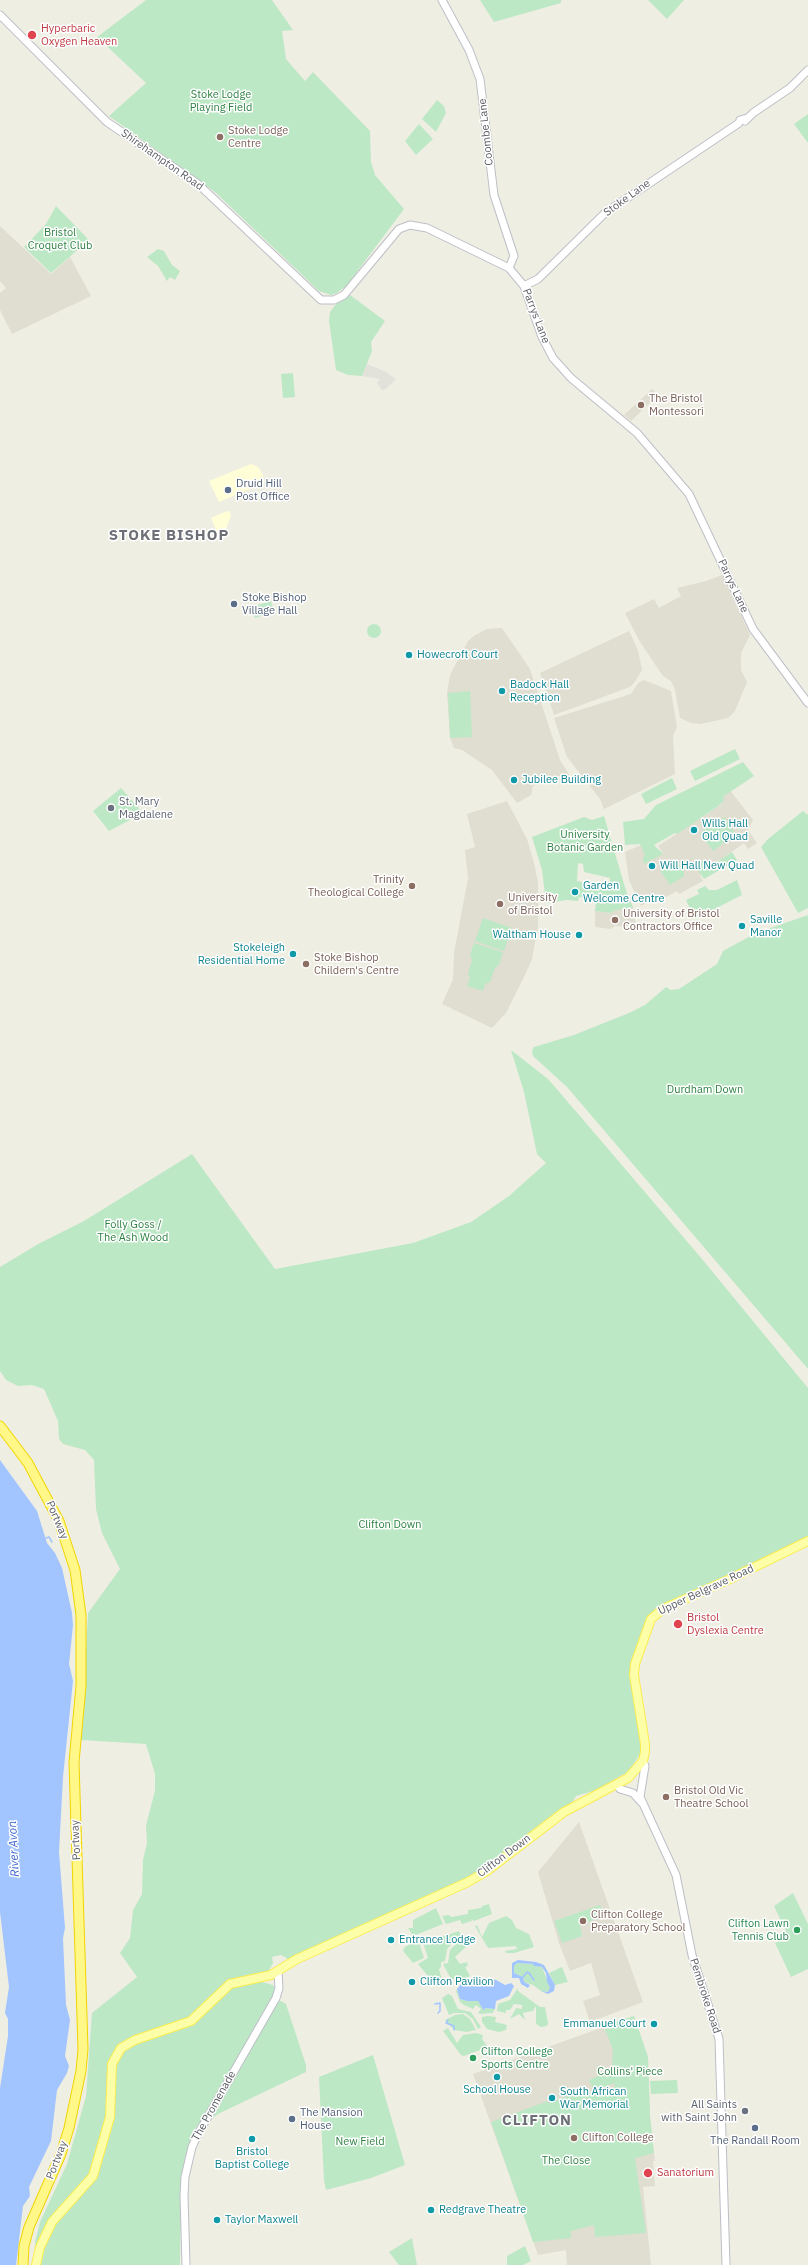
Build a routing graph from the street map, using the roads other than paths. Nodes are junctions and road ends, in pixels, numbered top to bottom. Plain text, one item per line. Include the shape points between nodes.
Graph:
1 (442, 0) edge
2 (0, 15) edge
3 (808, 70) edge
4 (509, 268) junction
5 (524, 286) junction
6 (326, 301) joint
7 (808, 703) edge
8 (0, 1426) edge
9 (808, 1541) edge
10 (643, 1761) junction
11 (617, 1785) junction
12 (643, 1805) junction
13 (274, 1973) junction
14 (23, 2265) edge
15 (36, 2265) edge
16 (186, 2265) edge
17 (726, 2265) edge

1 - 4 main road, Coombe Lane via 469,50 480,79 494,195 514,258
2 - 6 main road, Shirehampton Road via 107,122 198,184 316,296
3 - 5 main road, Stoke Lane via 790,88 747,120 605,213 538,279
4 - 5 main road, Parrys Lane
4 - 6 main road, Parrys Lane via 427,228 410,225 399,229 344,295
5 - 7 main road, Parrys Lane via 542,337 553,358 571,378 637,433 666,465 688,495 753,629
8 - 14 highway, Portway via 28,1463 59,1521 75,1570 81,1615 81,1686 74,1770 83,2049 69,2128 61,2154 29,2227
9 - 10 main road, Upper Belgrave Road via 663,1609 650,1619 634,1670 645,1744
10 - 11 main road, Clifton Down via 632,1775
10 - 12 main road, Pembroke Road via 645,1766 640,1797
11 - 12 main road via 620,1789 633,1793
11 - 13 main road, Clifton Down via 564,1812 478,1876 388,1920 371,1925 297,1959
12 - 17 main road, Pembroke Road via 676,1875 692,1955 719,2039
13 - 15 main road via 230,1984 191,2021 135,2040 118,2051 110,2076 110,2117 93,2176 52,2222 40,2248
13 - 16 main road, The Promenade via 279,1988 276,1998 192,2147 185,2177 184,2196

